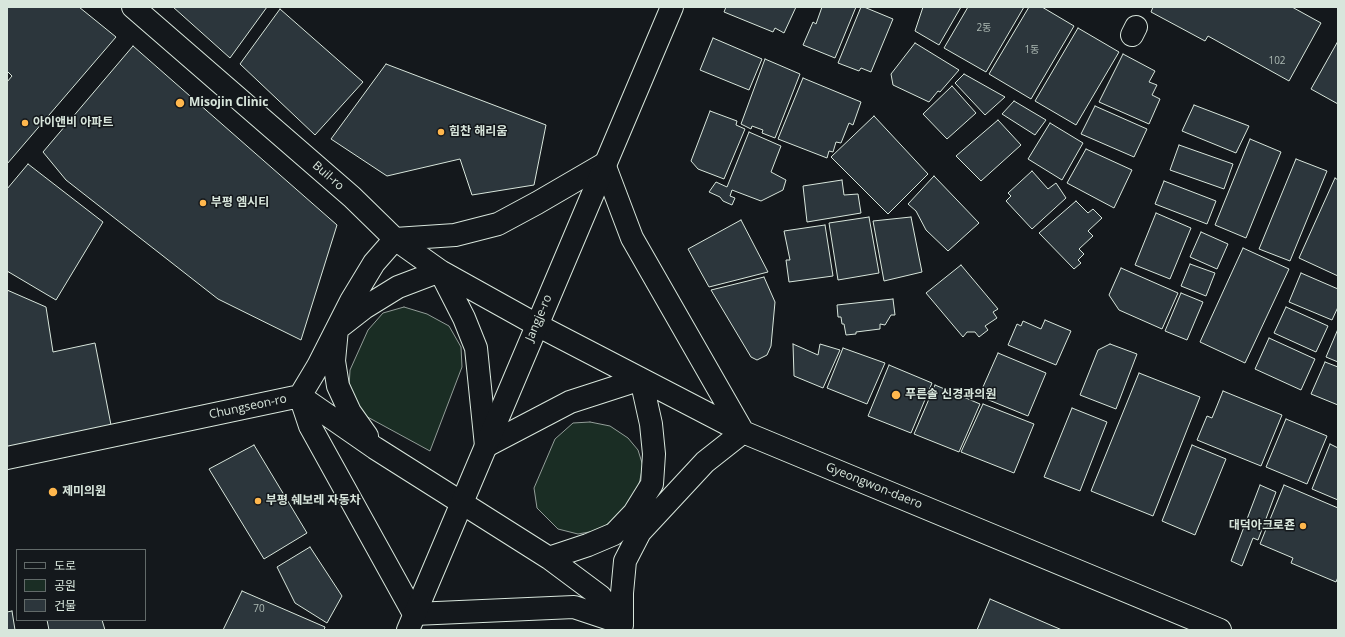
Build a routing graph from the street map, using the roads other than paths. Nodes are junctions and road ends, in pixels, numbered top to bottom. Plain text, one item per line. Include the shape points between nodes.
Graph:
1 (132, 7) edge
2 (672, 7) edge
3 (604, 164) junction
4 (396, 239) junction
5 (440, 271) junction
6 (536, 325) junction
7 (337, 329) junction
8 (641, 379) junction
9 (300, 396) junction
10 (743, 432) junction
11 (486, 446) junction
12 (375, 448) junction
13 (7, 458) edge
14 (461, 503) junction
15 (550, 558) junction
16 (411, 622) edge
17 (623, 627) edge
18 (1220, 630) edge

1 - 4 street, Buil-ro via 352,197
2 - 3 street, Jangje-ro
3 - 4 street via 498,224 455,235
3 - 6 street, Jangje-ro
3 - 10 street via 632,238
4 - 5 street, Buil-ro
4 - 7 street via 374,263
5 - 6 street, Buil-ro
5 - 7 street via 398,287
5 - 11 street via 476,348
6 - 8 street, Gyeongwon-daero
6 - 11 street, Jangje-ro
7 - 9 street
7 - 12 street via 334,361 338,386 350,412
8 - 10 street, Gyeongwon-daero
8 - 11 street via 570,402
8 - 15 street via 651,424 654,454 652,484 634,513 614,534
9 - 12 street, Chungseon-ro
9 - 13 street, Chungseon-ro
9 - 16 street via 310,426
10 - 17 street via 705,462 640,532 625,561 622,593
10 - 18 street, Gyeongwon-daero
11 - 14 street, Jangje-ro
12 - 14 street, Chungseon-ro
14 - 15 street, Chungseon-ro
14 - 16 street, Jangje-ro
15 - 17 street, Chungseon-ro via 600,596
16 - 17 street via 574,607

